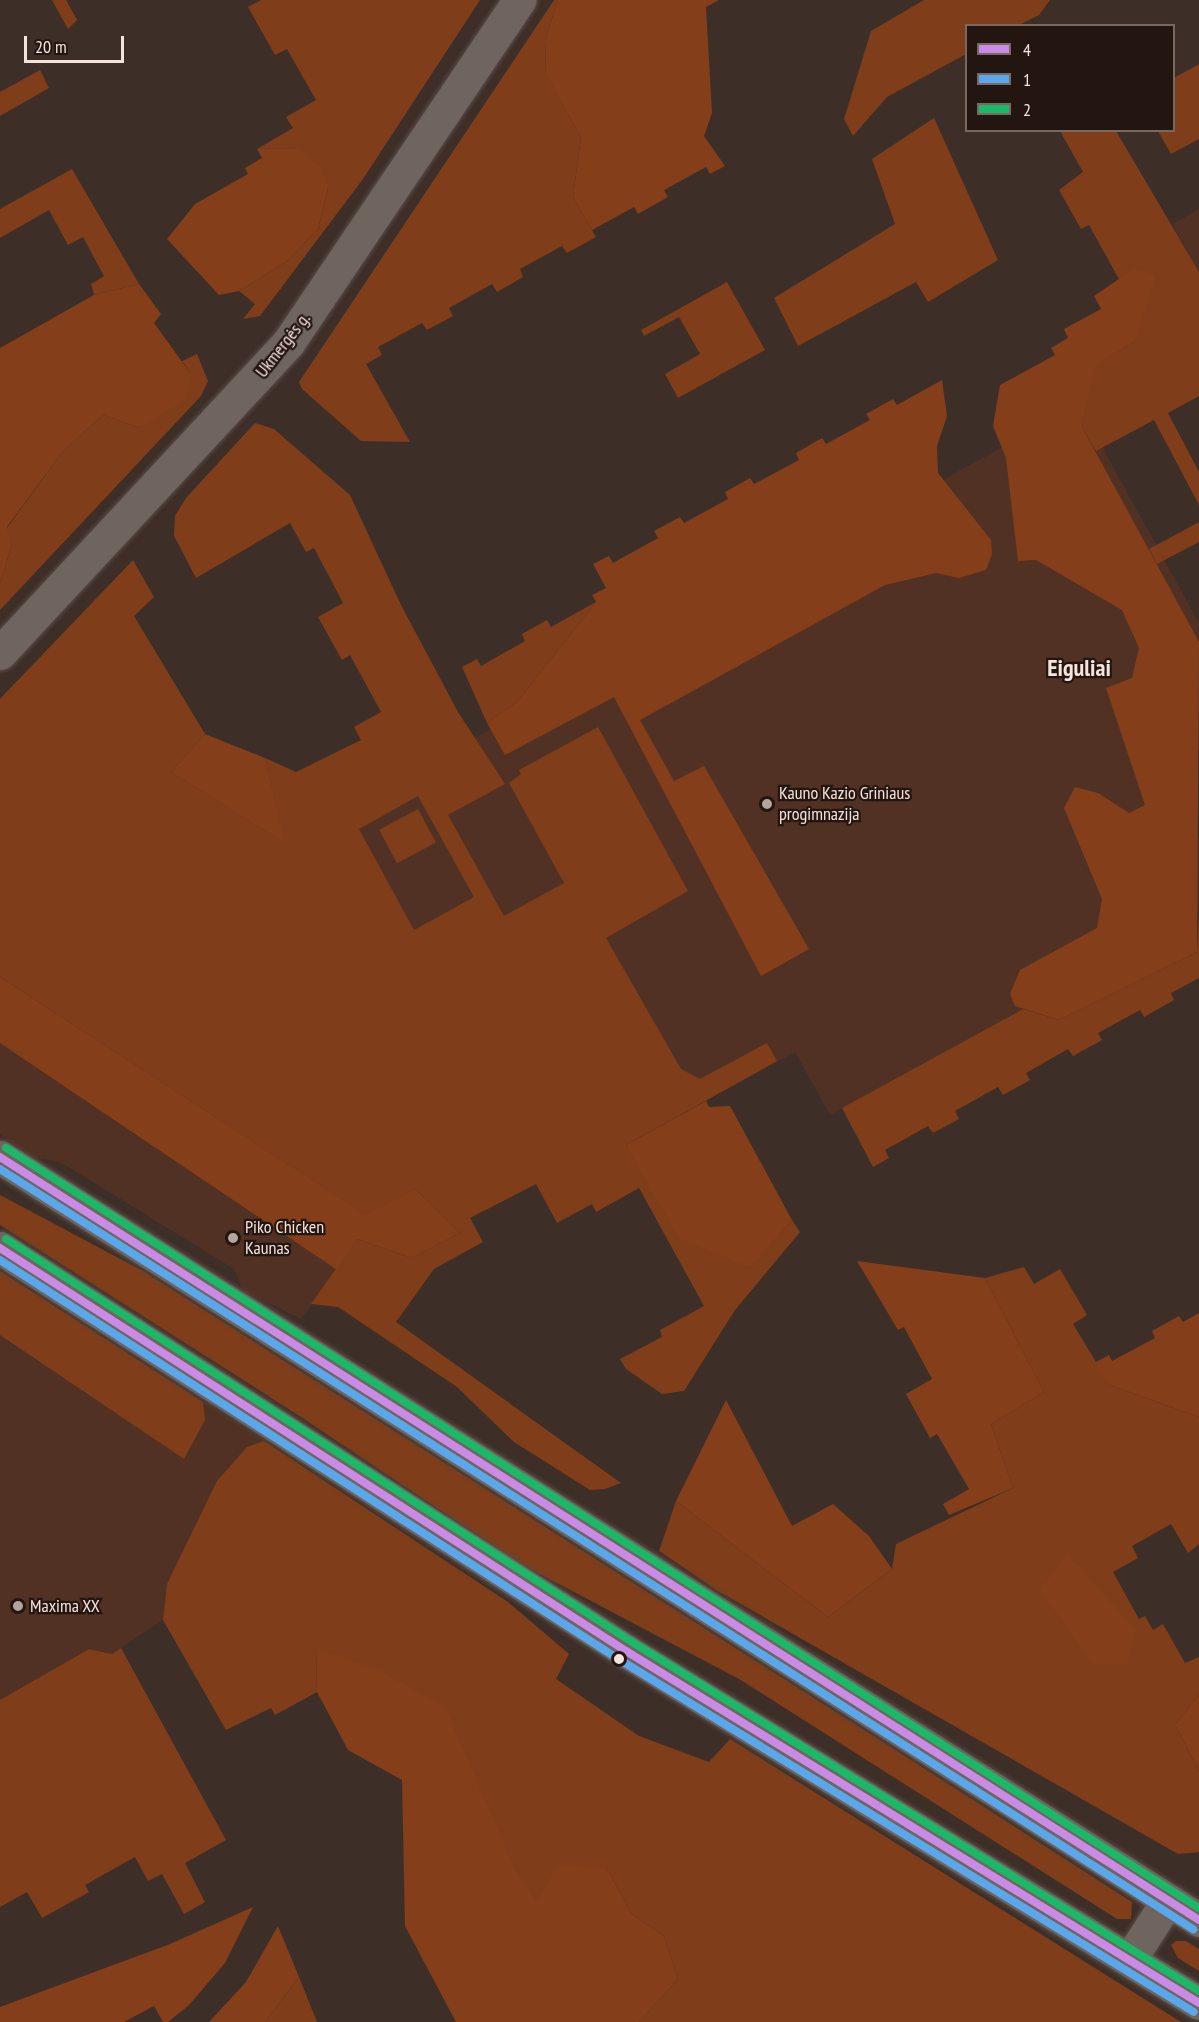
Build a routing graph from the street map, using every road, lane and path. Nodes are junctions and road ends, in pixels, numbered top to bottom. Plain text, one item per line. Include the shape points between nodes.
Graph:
1 (519, 0) edge
2 (0, 653) edge
3 (0, 1156) edge
4 (0, 1248) edge
5 (1168, 1900) junction
6 (1199, 1920) edge
7 (1130, 1959) junction
8 (1199, 2003) edge

1 - 2 main road, Ukmergės g. via 288,344
3 - 5 main road
4 - 7 main road via 626,1651
5 - 6 main road
5 - 7 main road
7 - 8 main road

